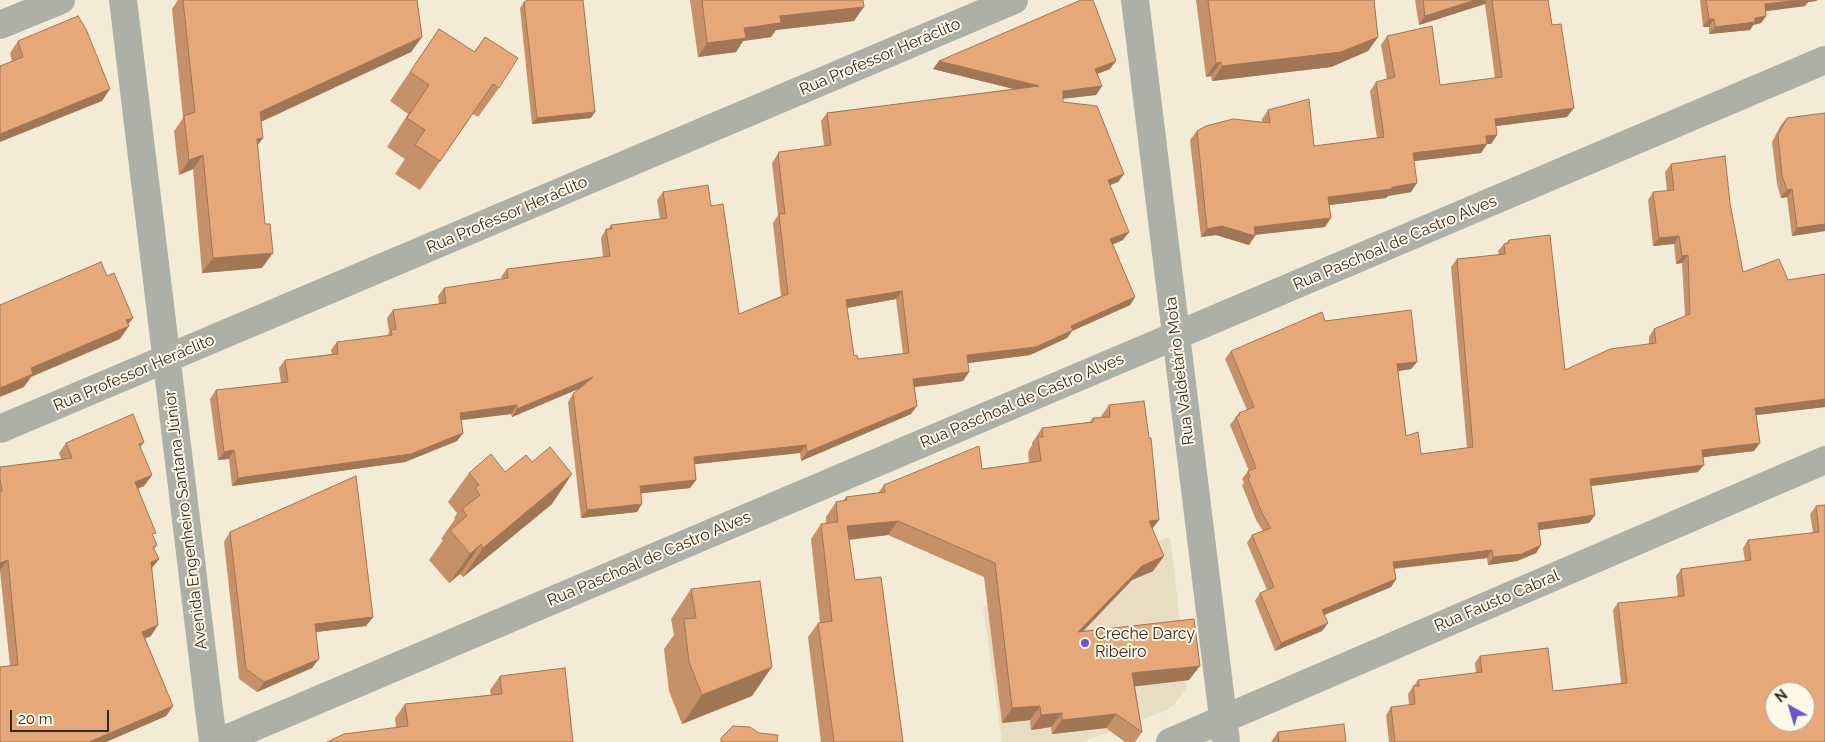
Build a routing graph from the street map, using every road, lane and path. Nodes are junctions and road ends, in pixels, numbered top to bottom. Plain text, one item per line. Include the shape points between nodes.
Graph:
1 (61, 0) edge
2 (123, 0) edge
3 (1014, 0) edge
4 (1134, 0) edge
5 (0, 25) edge
6 (1825, 60) edge
7 (1177, 335) junction
8 (167, 359) junction
9 (0, 429) edge
10 (1825, 460) edge
11 (1224, 731) edge
12 (213, 742) edge
13 (219, 742) edge
14 (1170, 742) edge

1 - 5 street
2 - 8 street, Avenida Engenheiro Santana Júnior
3 - 8 street, Rua Professor Heráclito
4 - 7 street, Rua Valdetário Mota
6 - 7 street, Rua Paschoal de Castro Alves
7 - 11 street, Rua Valdetário Mota
7 - 13 street, Rua Paschoal de Castro Alves
8 - 9 street, Rua Professor Heráclito
8 - 12 street, Avenida Engenheiro Santana Júnior
10 - 11 street, Rua Fausto Cabral
11 - 14 street, Rua Fausto Cabral

